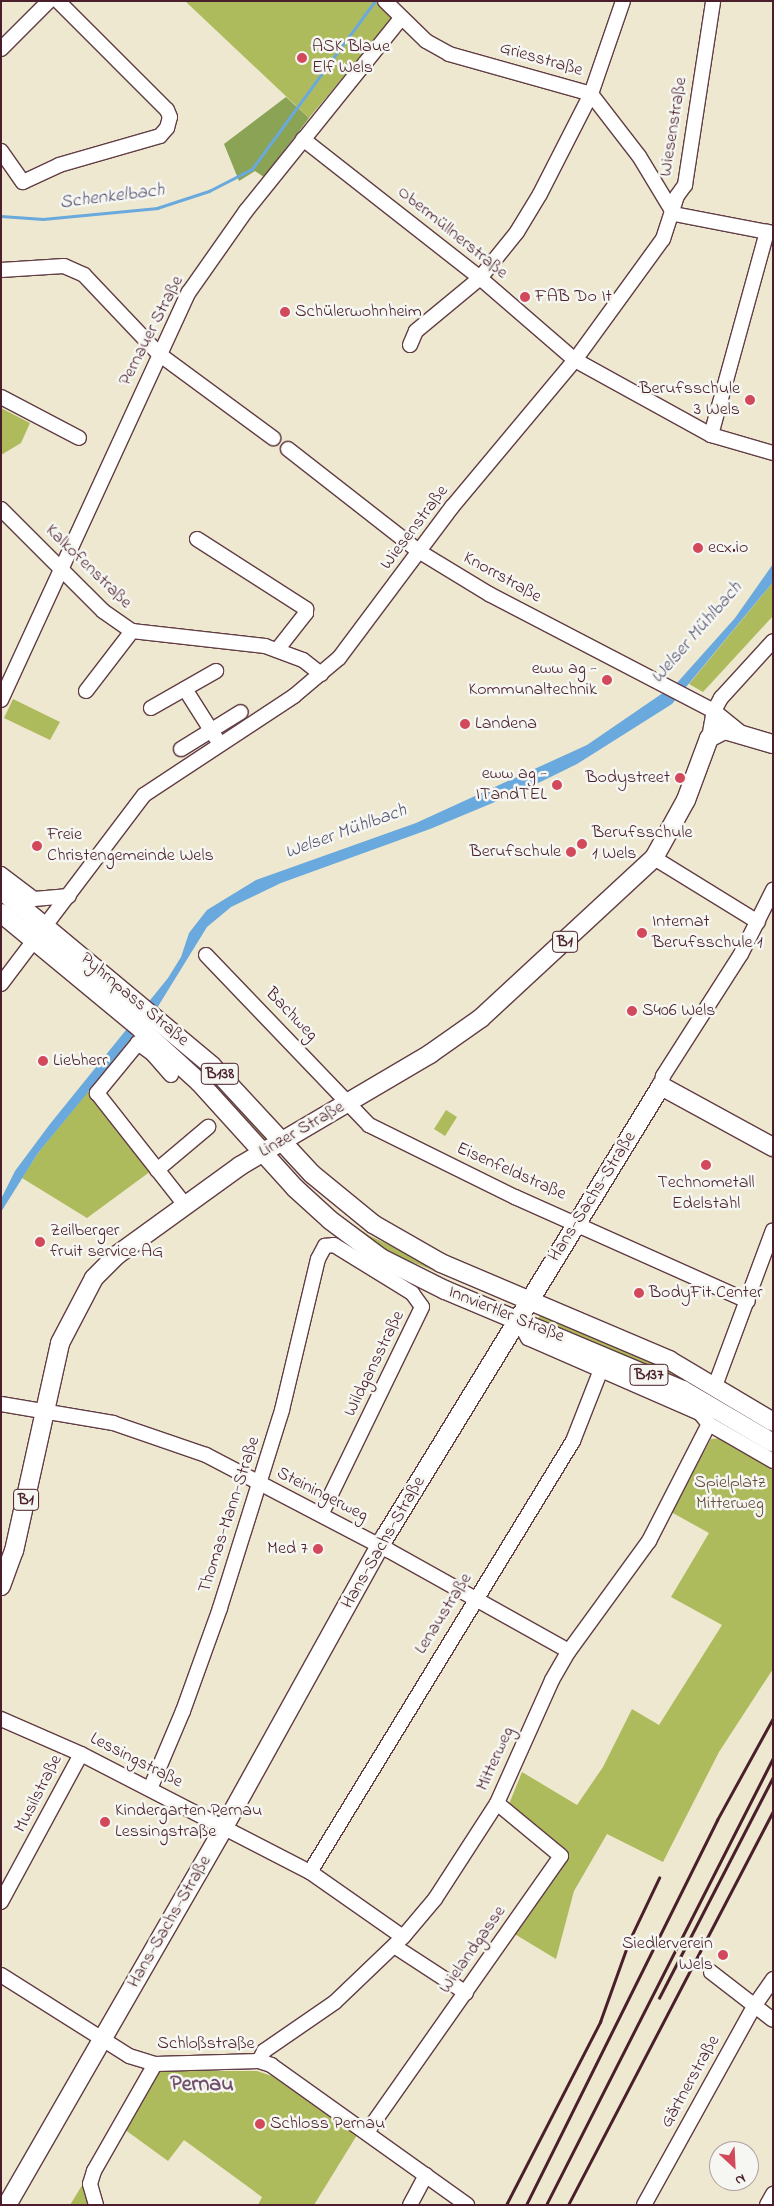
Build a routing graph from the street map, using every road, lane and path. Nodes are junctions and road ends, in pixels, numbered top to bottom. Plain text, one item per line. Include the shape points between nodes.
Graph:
1 (48, 1) edge
2 (58, 1) edge
3 (386, 1) edge
4 (623, 1) edge
5 (713, 1) edge
6 (401, 18) junction
7 (1, 49) edge
8 (591, 94) junction
9 (303, 140) junction
10 (1, 151) edge
11 (674, 214) junction
12 (770, 232) edge
13 (1, 270) edge
14 (480, 278) junction
15 (410, 345) dead end
16 (159, 354) junction
17 (575, 360) junction
18 (1, 398) edge
19 (711, 435) junction
20 (79, 438) dead end
21 (273, 438) dead end
22 (288, 449) dead end
23 (773, 453) edge
24 (1, 509) edge
25 (197, 539) dead end
26 (420, 552) junction
27 (61, 569) junction
28 (132, 631) junction
29 (773, 641) edge
30 (277, 650) junction
31 (216, 671) dead end
32 (321, 674) junction
33 (185, 689) junction
34 (86, 691) dead end
35 (1, 700) edge
36 (151, 708) dead end
37 (714, 711) junction
38 (241, 712) dead end
39 (211, 731) junction
40 (746, 736) junction
41 (708, 738) junction
42 (773, 744) edge
43 (220, 745) junction
44 (181, 749) dead end
45 (654, 858) junction
46 (1, 874) edge
47 (1, 890) edge
48 (773, 890) edge
49 (69, 896) junction
50 (34, 899) junction
51 (1, 913) edge
52 (758, 922) junction
53 (40, 932) junction
54 (206, 955) dead end
55 (1, 984) edge
56 (141, 1017) junction
57 (171, 1075) dead end
58 (661, 1086) junction
59 (346, 1104) junction
60 (208, 1127) dead end
61 (281, 1140) junction
62 (773, 1147) edge
63 (262, 1153) junction
64 (157, 1170) junction
65 (185, 1205) junction
66 (577, 1222) junction
67 (773, 1230) edge
68 (325, 1246) joint
69 (552, 1263) junction
70 (530, 1300) junction
71 (748, 1302) junction
72 (563, 1314) junction
73 (518, 1320) junction
74 (600, 1372) junction
75 (715, 1386) junction
76 (1, 1404) edge
77 (44, 1413) junction
78 (773, 1422) edge
79 (708, 1424) junction
80 (773, 1443) edge
81 (773, 1460) edge
82 (259, 1485) junction
83 (321, 1515) junction
84 (380, 1546) junction
85 (1, 1586) edge
86 (476, 1600) junction
87 (569, 1651) junction
88 (1, 1719) edge
89 (81, 1754) junction
90 (150, 1789) junction
91 (497, 1804) junction
92 (224, 1827) junction
93 (310, 1872) junction
94 (1, 1902) edge
95 (399, 1942) junction
96 (711, 1972) dead end
97 (1, 1975) edge
98 (773, 1979) edge
99 (466, 1993) junction
100 (754, 2005) junction
101 (773, 2020) edge
102 (104, 2038) junction
103 (259, 2061) junction
104 (156, 2064) junction
105 (367, 2132) junction
106 (426, 2175) junction
107 (773, 2194) edge
108 (8, 2205) edge
109 (96, 2205) edge
110 (410, 2205) edge
111 (467, 2205) edge
112 (644, 2205) edge
113 (767, 2205) edge

1 - 7 street
2 - 10 street via 167,110 170,117 168,128 160,136 59,165 23,182
3 - 6 street, Griesstraße
4 - 8 street
5 - 11 street, Wiesenstraße via 685,185 677,196
6 - 8 street, Griesstraße via 426,41 449,54
6 - 9 street, Pernauer Straße
8 - 11 street, Griesstraße via 639,156
8 - 14 street via 540,194 516,232
9 - 14 street, Obermüllnerstraße
9 - 16 street, Pernauer Straße via 246,211 189,292
11 - 12 street
11 - 17 street, Wiesenstraße via 663,239
12 - 19 street
13 - 16 street via 64,266 84,275
14 - 15 street via 416,331
14 - 17 street, Obermüllnerstraße
16 - 21 street
16 - 27 street, Pernauer Straße
17 - 19 street, Obermüllnerstraße
17 - 26 street, Wiesenstraße via 452,507
18 - 20 street
19 - 23 street, Obermüllnerstraße
22 - 26 street, Knorrstraße
24 - 27 street, Kalkofenstraße
25 - 30 street via 306,609
26 - 32 street, Wiesenstraße via 359,634
26 - 37 street, Knorrstraße via 490,594 681,697
27 - 28 street, Kalkofenstraße via 103,611
27 - 35 street, Pernauer Straße
28 - 30 street, Kalkofenstraße
28 - 34 street
29 - 37 street, Linzer Straße via 733,682
30 - 32 street, Kalkofenstraße via 303,660
31 - 33 street
32 - 43 street, Wiesenstraße
33 - 36 street
33 - 39 street
37 - 40 street, Knorrstraße
37 - 41 street, Linzer Straße
38 - 39 street
39 - 43 street
39 - 44 street
40 - 41 main road via 725,730
40 - 42 main road
41 - 45 main road, Linzer Straße / B1 via 686,800
43 - 49 street, Wiesenstraße via 144,795
45 - 52 street
45 - 59 main road, Linzer Straße / B1 via 481,1018 430,1054
46 - 50 street
47 - 53 main road, Pyhrnpass Straße / B138
48 - 52 street, Hans-Sachs-Straße
49 - 50 street
49 - 53 street, Wiesenstraße
50 - 53 street
51 - 53 main road, Pyhrnpass Straße / B138
52 - 58 street, Hans-Sachs-Straße via 712,1002 663,1076
53 - 55 street, Wiesenstraße
53 - 56 main road, Pyhrnpass Straße / B138
54 - 59 street, Bachweg
56 - 61 main road, Pyhrnpass Straße / B138 via 212,1066
56 - 63 main road, Pyhrnpass Straße / B138
57 - 64 street via 153,1054 138,1043 97,1093
58 - 62 main road
58 - 66 main road, Hans-Sachs-Straße
59 - 61 main road, Linzer Straße / B1
59 - 66 street, Eisenfeldstraße via 381,1133 515,1197
60 - 64 street
61 - 63 main road, Linzer Straße / B1
61 - 70 main road, Innviertler Straße / B137 via 331,1192 388,1234 441,1263
63 - 65 main road, Linzer Straße / B1
63 - 73 main road, Innviertler Straße / B137 via 330,1220 382,1258 445,1290
64 - 65 street
65 - 77 main road, Linzer Straße / B1 via 117,1255 94,1278 60,1343
66 - 69 main road, Hans-Sachs-Straße
66 - 71 street, Eisenfeldstraße
67 - 71 street
68 - 82 street, Thomas-Mann-Straße via 318,1260 282,1410
68 - 83 street, Wildgansstraße via 334,1245 412,1293 422,1307
69 - 70 main road, Hans-Sachs-Straße
69 - 72 main road via 548,1291
70 - 72 main road, Innviertler Straße / B137
70 - 73 main road, Hans-Sachs-Straße
71 - 75 street
72 - 75 main road, Innviertler Straße / B137 via 669,1360
73 - 74 street via 528,1338
73 - 80 main road, Innviertler Straße / B137 via 683,1390
73 - 84 main road, Hans-Sachs-Straße
74 - 79 street via 700,1413
74 - 86 street, Lenaustraße via 573,1441
75 - 78 main road, Innviertler Straße / B137
76 - 77 street, Steiningerweg
77 - 82 street, Steiningerweg via 113,1423 151,1434 206,1455
77 - 85 main road, Linzer Straße / B1 via 14,1551
79 - 81 street
79 - 87 street, Mitterweg via 649,1541
82 - 83 street, Steiningerweg
82 - 90 street, Thomas-Mann-Straße via 187,1702
83 - 84 street, Steiningerweg
84 - 86 street, Steiningerweg
84 - 92 main road, Hans-Sachs-Straße
86 - 87 street, Steiningerweg
86 - 93 street, Lenaustraße
87 - 91 street, Mitterweg via 552,1680
88 - 89 street, Lessingstraße
89 - 90 street, Lessingstraße
89 - 94 street, Musilstraße
90 - 92 street, Lessingstraße
91 - 95 street, Mitterweg via 435,1899
91 - 99 street, Wielandgasse via 561,1856
92 - 93 street, Lessingstraße
92 - 102 main road, Hans-Sachs-Straße
93 - 95 street, Lessingstraße
95 - 99 street, Lessingstraße
95 - 103 street, Mitterweg via 335,2002 264,2051
96 - 100 street
97 - 102 street, Schloßstraße
98 - 100 street, Gärtnerstraße
99 - 105 street, Wielandgasse
100 - 101 street
100 - 112 street, Gärtnerstraße
102 - 104 street, Schloßstraße via 130,2056
102 - 108 main road, Hans-Sachs-Straße
103 - 104 street, Schloßstraße
103 - 105 street, Schloßstraße via 286,2073
104 - 109 street via 94,2171 90,2184
105 - 106 street, Schloßstraße
106 - 110 street
106 - 111 street, Schloßstraße
107 - 113 street

